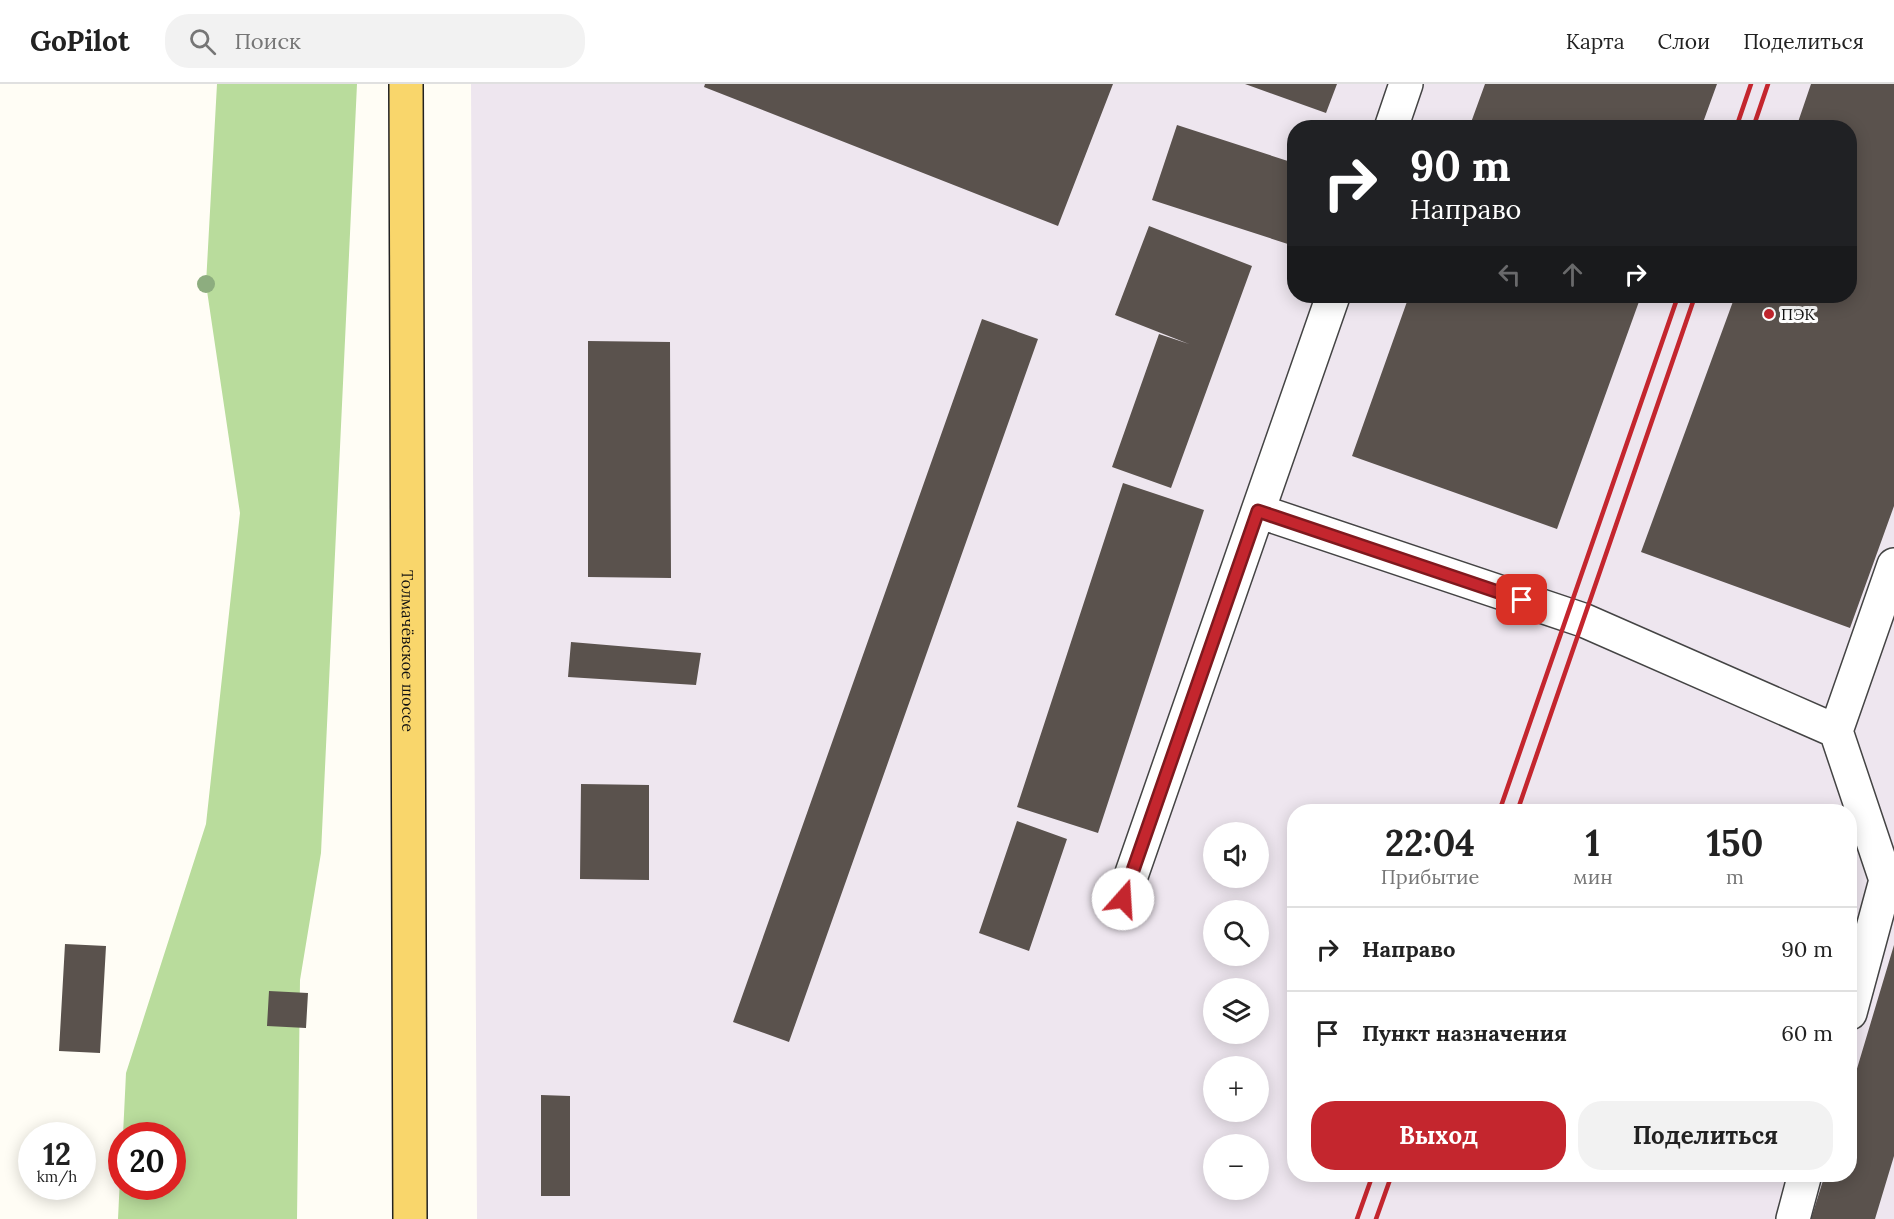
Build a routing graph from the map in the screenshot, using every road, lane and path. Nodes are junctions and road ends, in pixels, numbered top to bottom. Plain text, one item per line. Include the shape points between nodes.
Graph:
1 (406, 84) edge
2 (1406, 84) edge
3 (1394, 120) edge
4 (1331, 303) edge
5 (1258, 511) junction
6 (1894, 565) edge
7 (1836, 731) junction
8 (1123, 899) dead end
9 (1857, 987) edge
10 (1803, 1182) edge
11 (410, 1219) edge
12 (1793, 1219) edge

1 - 11 main road, Толмачёвское шоссе
2 - 3 lane
4 - 5 lane
5 - 7 lane via 1583,620
5 - 8 lane
6 - 7 lane
7 - 9 lane via 1886,880
10 - 12 lane

